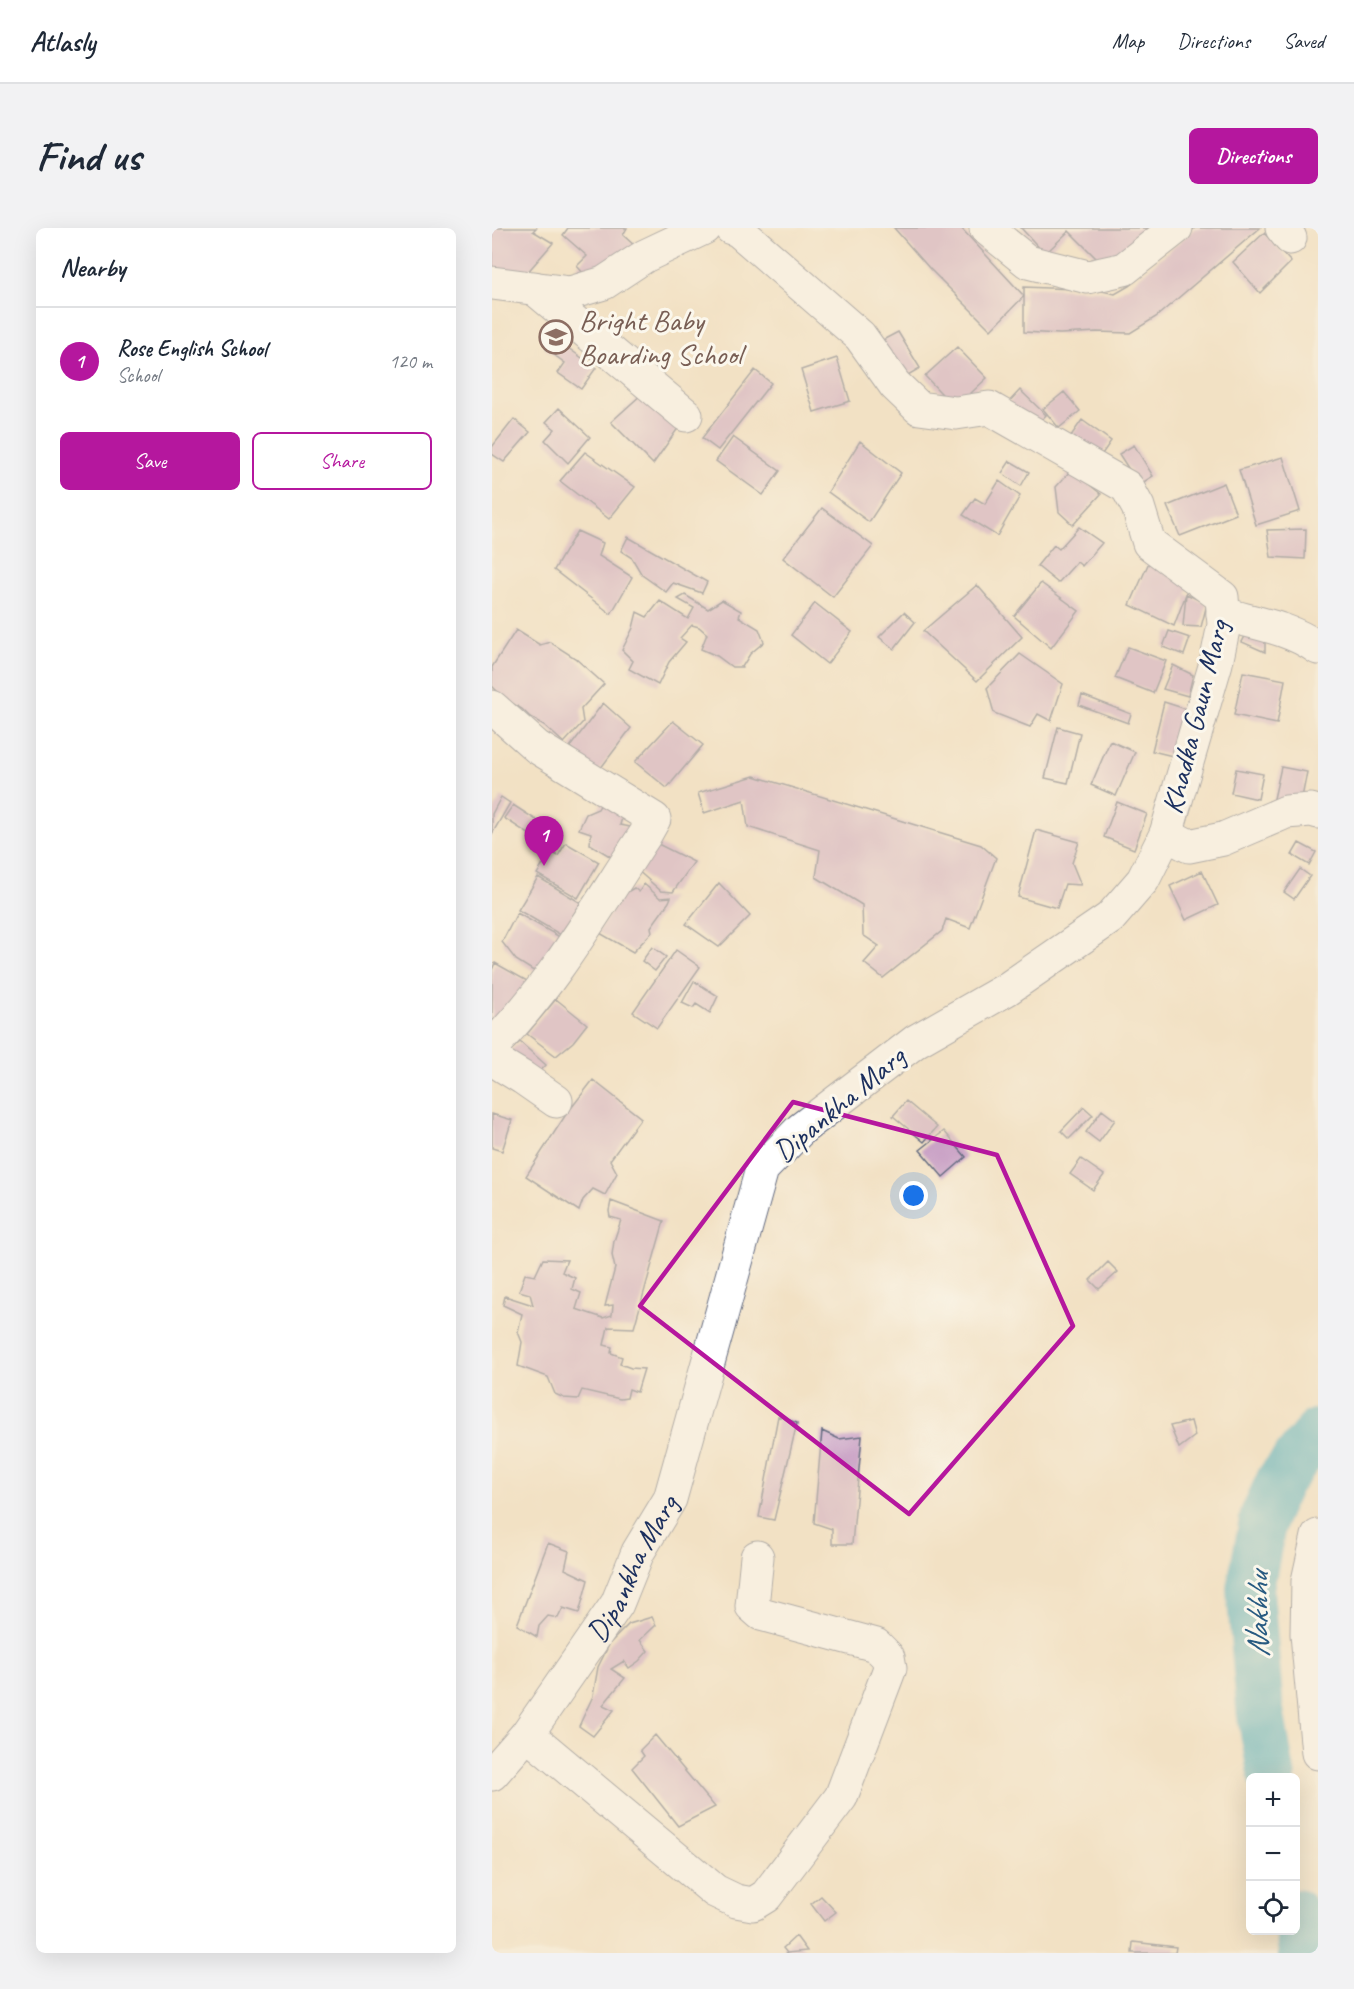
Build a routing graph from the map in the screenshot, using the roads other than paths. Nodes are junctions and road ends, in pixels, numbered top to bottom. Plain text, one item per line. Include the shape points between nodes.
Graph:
1 (704, 228) edge
2 (731, 228) edge
3 (1176, 228) edge
4 (991, 229) edge
5 (492, 283) edge
6 (534, 288) junction
7 (686, 415) dead end
8 (1223, 614) junction
9 (1318, 648) edge
10 (492, 707) edge
11 (1318, 812) edge
12 (1166, 834) junction
13 (492, 1046) edge
14 (492, 1059) edge
15 (556, 1101) dead end
16 (1318, 1536) edge
17 (757, 1557) dead end
18 (527, 1734) junction
19 (1318, 1753) edge
20 (492, 1774) edge

1 - 6 street via 645,256 604,283 570,293
2 - 8 street, Khadka Gaun Marg via 860,336 895,385 919,408 956,413 989,408 1127,486 1149,543 1222,597
3 - 4 street via 1124,269 1088,277 1028,262
5 - 6 street
6 - 7 street
8 - 9 street via 1293,634
8 - 12 street, Khadka Gaun Marg via 1216,663
10 - 13 street via 537,747 654,819 541,990
11 - 12 street via 1286,812 1223,839 1189,846
12 - 18 street, Dipankha Marg via 1143,880 1110,918 1007,989 916,1041 801,1129 762,1169 670,1499 638,1552 617,1604
14 - 15 street
16 - 19 street via 1308,1581 1307,1634
17 - 18 street via 752,1606 761,1614 876,1645 888,1657 890,1668 841,1797 766,1896 753,1904 715,1892
18 - 20 street, Dipankha Marg

